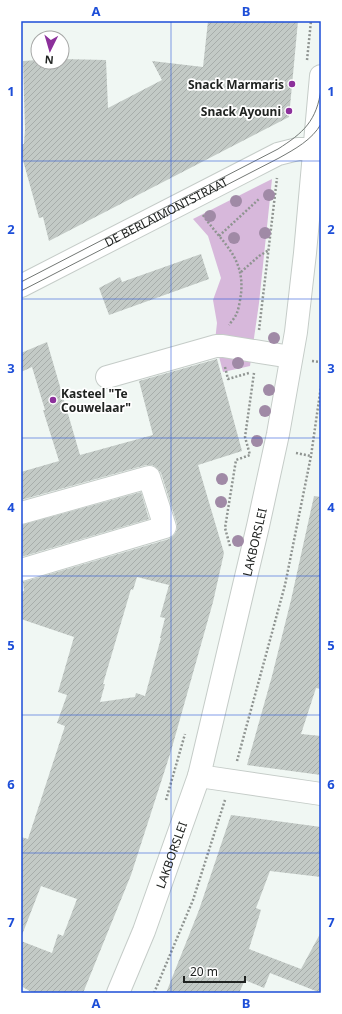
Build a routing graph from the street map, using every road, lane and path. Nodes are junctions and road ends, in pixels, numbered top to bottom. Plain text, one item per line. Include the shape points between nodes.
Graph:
1 (311, 21) edge
2 (314, 72) edge
3 (314, 148) junction
4 (278, 154) junction
5 (194, 198) junction
6 (259, 198) dead end
7 (219, 236) junction
8 (269, 250) junction
9 (241, 272) junction
10 (21, 286) edge
11 (223, 346) junction
12 (256, 351) junction
13 (291, 357) junction
14 (108, 377) dead end
15 (321, 386) edge
16 (21, 513) edge
17 (234, 544) dead end
18 (21, 570) edge
19 (186, 733) dead end
20 (215, 779) junction
21 (321, 794) edge
22 (164, 805) dead end
23 (118, 993) edge
24 (154, 993) edge

1 - 2 path
2 - 3 street, LAKBORSLEI
3 - 4 street, DE BERLAIMONTSTRAAT via 298,148
3 - 13 street, LAKBORSLEI via 305,253
4 - 5 street, DE BERLAIMONTSTRAAT
4 - 8 path
5 - 7 path via 202,214
5 - 10 street, DE BERLAIMONTSTRAAT
6 - 7 path
7 - 9 path via 237,260
8 - 9 path via 258,256
8 - 12 path
9 - 11 path via 242,287 237,314 225,334
11 - 12 street
11 - 14 street
11 - 17 path via 222,353 228,379 254,371 245,437 250,455 236,460 225,528 232,551
12 - 13 street
13 - 20 street, LAKBORSLEI via 258,526
15 - 20 path via 285,585
16 - 18 street via 149,477 165,527
19 - 22 path
20 - 21 street
20 - 23 street, LAKBORSLEI
20 - 24 path via 193,900

